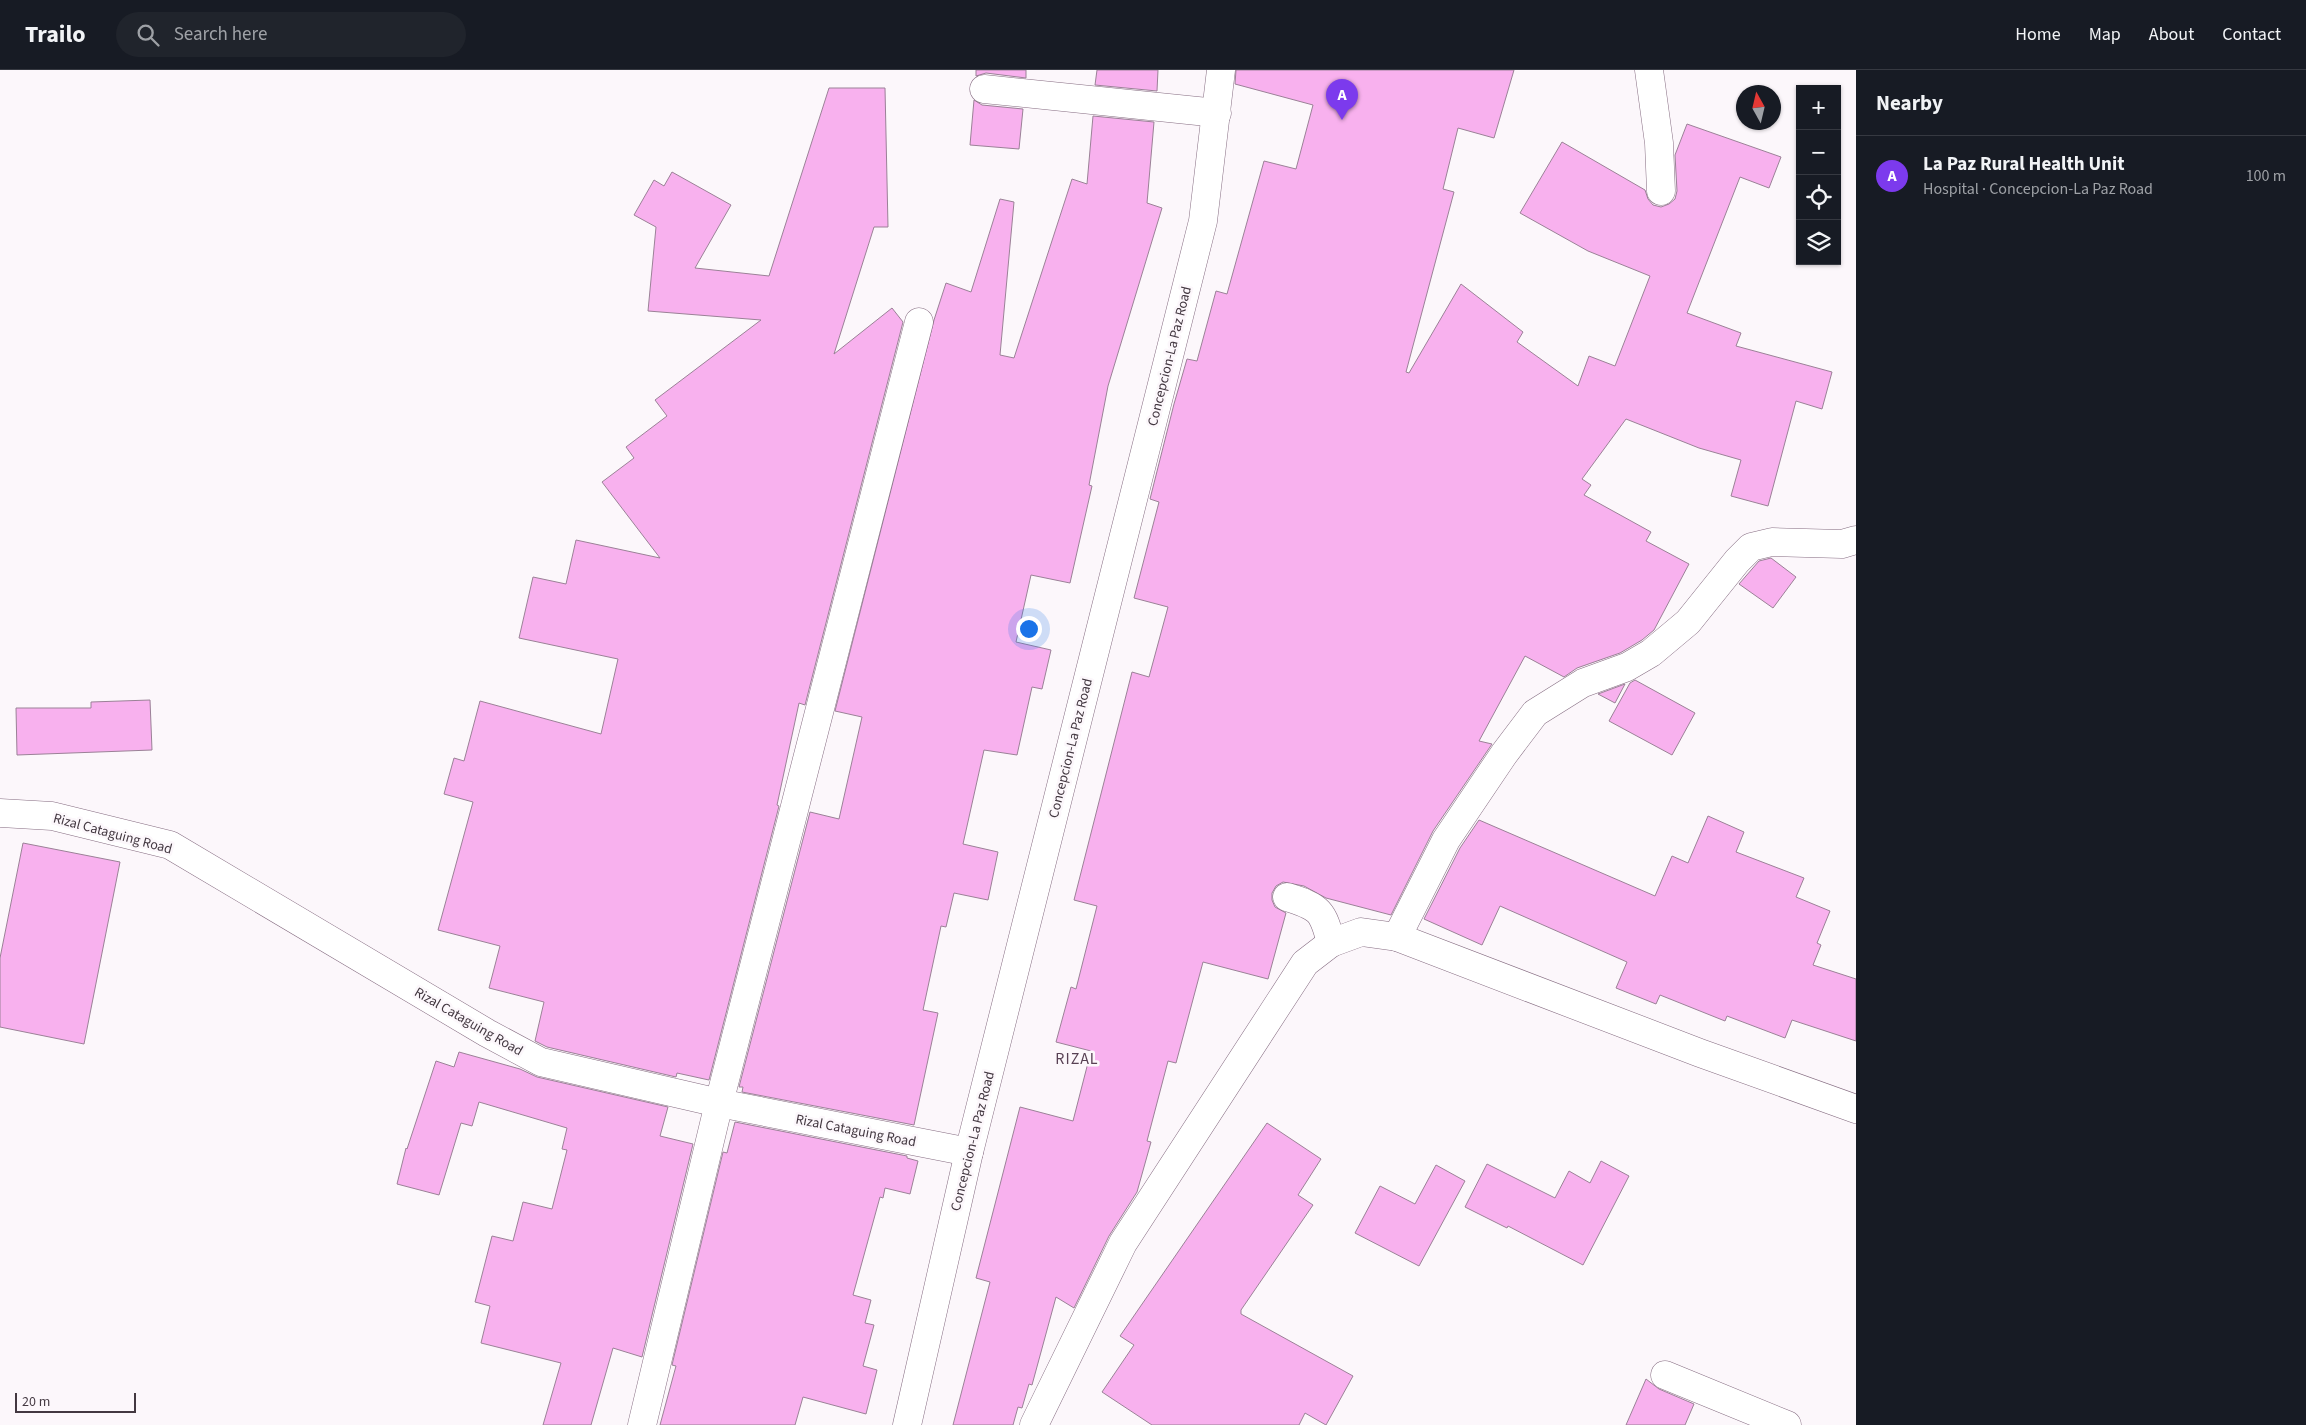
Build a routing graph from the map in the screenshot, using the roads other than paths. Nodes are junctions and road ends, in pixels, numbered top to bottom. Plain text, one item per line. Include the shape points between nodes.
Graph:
1 (1221, 70) edge
2 (1649, 70) edge
3 (984, 89) dead end
4 (1217, 113) junction
5 (1661, 191) dead end
6 (919, 322) dead end
7 (1856, 540) edge
8 (0, 813) edge
9 (1287, 897) dead end
10 (1396, 937) junction
11 (1331, 943) junction
12 (719, 1103) junction
13 (1856, 1110) edge
14 (969, 1152) junction
15 (1665, 1375) dead end
16 (642, 1425) edge
17 (907, 1425) edge
18 (1034, 1425) edge
19 (1787, 1425) edge

1 - 4 street, Concepcion-La Paz Road
2 - 5 street via 1659,143
3 - 4 street
4 - 14 street, Concepcion-La Paz Road via 1203,221
6 - 12 street
7 - 10 street via 1842,544 1772,542 1751,547 1688,622 1651,653 1627,667 1583,683 1535,713 1446,840
8 - 12 street, Rizal Cataguing Road via 52,816 170,845 486,1034 542,1062
9 - 11 street via 1310,904 1325,918
10 - 11 street via 1362,932
10 - 13 street
11 - 18 street via 1304,963 1123,1243
12 - 14 street, Rizal Cataguing Road
12 - 16 street
14 - 17 street, Concepcion-La Paz Road
15 - 19 street

